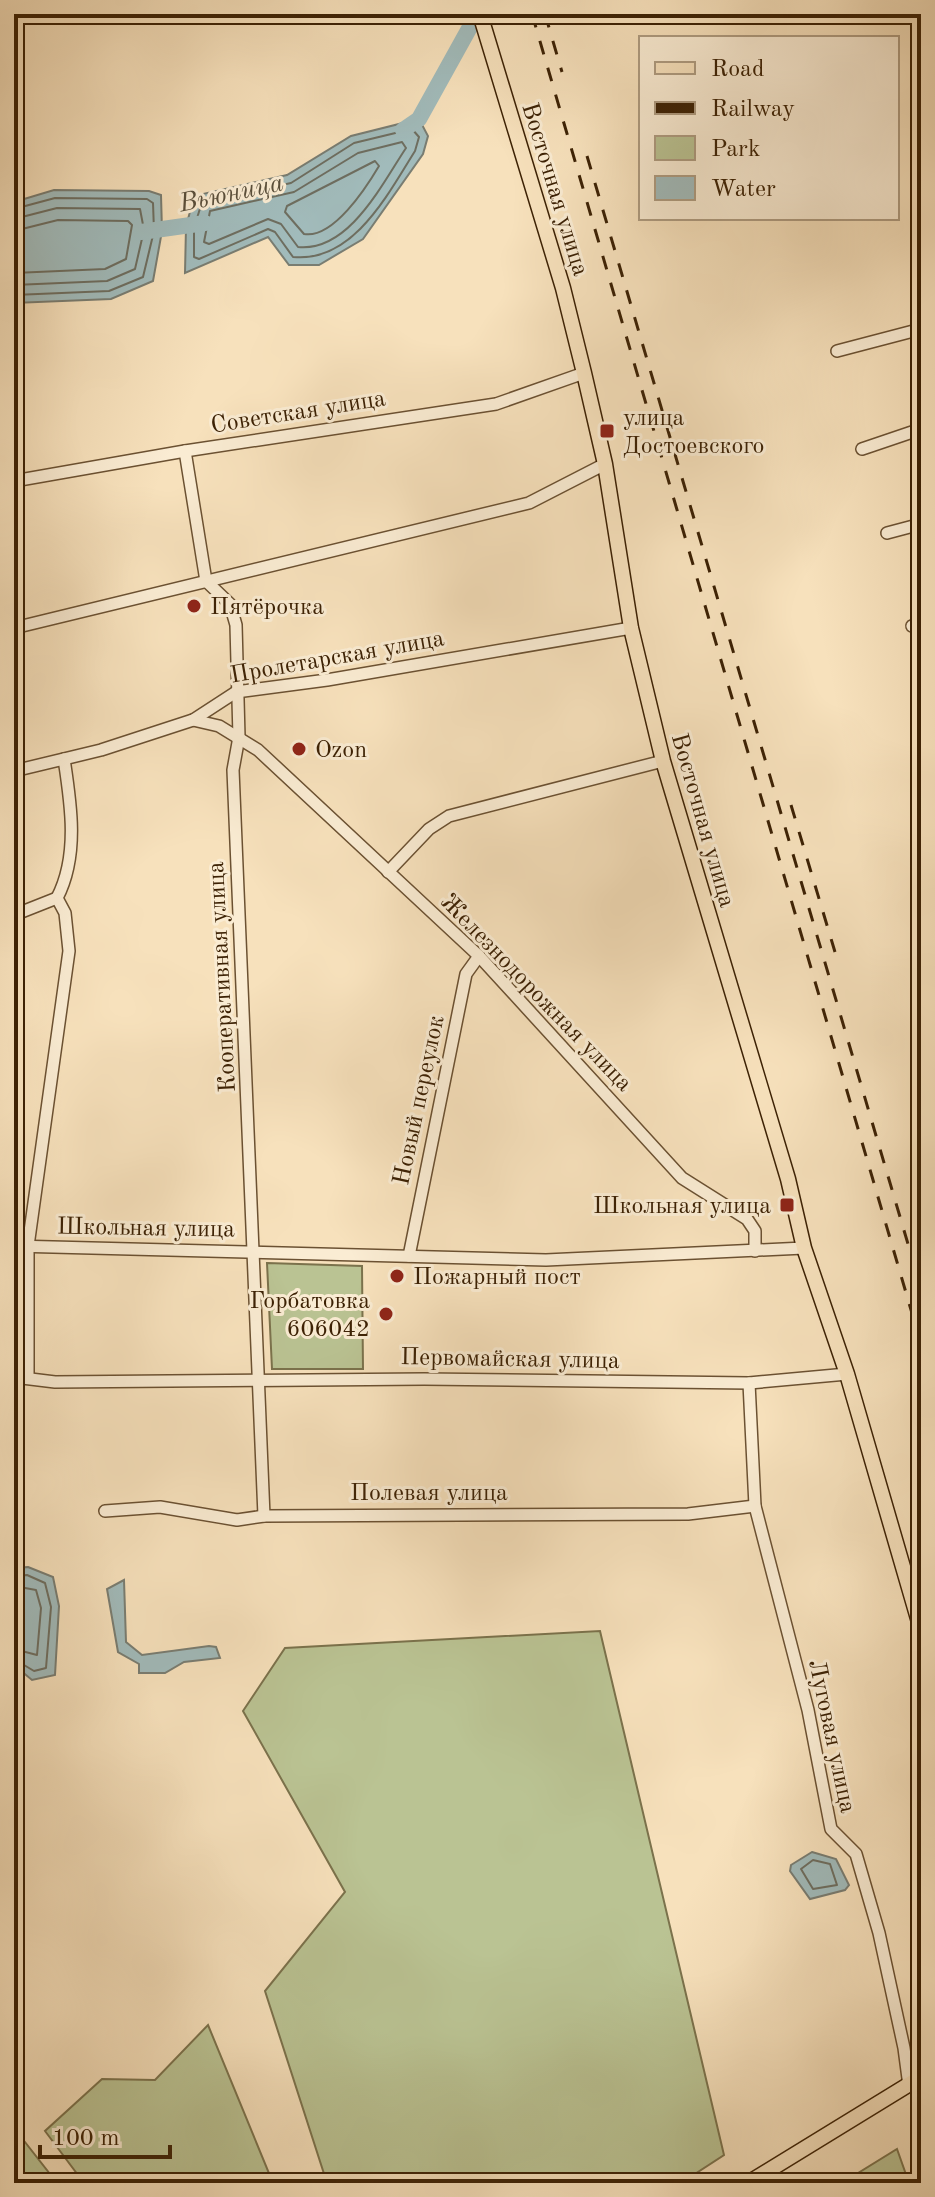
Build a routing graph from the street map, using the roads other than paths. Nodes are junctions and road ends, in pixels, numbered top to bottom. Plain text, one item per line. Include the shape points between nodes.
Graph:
1 (480, 14) edge
2 (921, 329) edge
3 (837, 351) dead end
4 (584, 373) junction
5 (921, 429) edge
6 (862, 449) dead end
7 (185, 451) junction
8 (605, 464) junction
9 (14, 481) edge
10 (921, 524) edge
11 (887, 533) dead end
12 (206, 581) junction
13 (14, 628) edge
14 (631, 628) junction
15 (236, 692) junction
16 (193, 720) junction
17 (239, 737) junction
18 (64, 759) junction
19 (663, 761) junction
20 (14, 771) edge
21 (388, 872) junction
22 (57, 898) junction
23 (14, 915) edge
24 (479, 956) junction
25 (14, 1246) edge
26 (28, 1246) junction
27 (804, 1248) junction
28 (755, 1251) junction
29 (255, 1252) junction
30 (409, 1256) junction
31 (847, 1374) junction
32 (28, 1376) junction
33 (14, 1377) edge
34 (258, 1379) junction
35 (749, 1383) junction
36 (755, 1506) junction
37 (105, 1511) dead end
38 (264, 1516) junction
39 (921, 1629) edge
40 (915, 2081) edge
41 (748, 2183) edge

1 - 4 main road, Восточная улица
2 - 3 street
4 - 7 street, Советская улица via 496,404
4 - 8 main road, Восточная улица
5 - 6 street
7 - 9 street, Советская улица
7 - 12 street
8 - 12 street via 529,503
8 - 14 main road, Восточная улица
10 - 11 street
12 - 13 street
12 - 15 street, Кооперативная улица via 230,604 236,625
14 - 15 street, Пролетарская улица
14 - 19 main road, Восточная улица
15 - 16 street, Пролетарская улица
15 - 17 street, Кооперативная улица
16 - 17 street, Железнодорожная улица
16 - 18 street, Пролетарская улица
17 - 21 street, Железнодорожная улица
17 - 29 street, Кооперативная улица via 233,770
18 - 20 street, Пролетарская улица
18 - 22 street via 72,853
19 - 21 street via 449,816
19 - 27 main road, Восточная улица
21 - 24 street, Железнодорожная улица
22 - 23 street
22 - 26 street via 65,913 69,951
24 - 28 street, Железнодорожная улица via 682,1178 747,1219 755,1231
24 - 30 street, Новый переулок via 466,974
25 - 26 street, Школьная улица
26 - 29 street, Школьная улица
26 - 32 street
27 - 28 street, Школьная улица
27 - 31 main road, Восточная улица
28 - 30 street, Школьная улица via 546,1260
29 - 30 street, Школьная улица
29 - 34 street, Кооперативная улица
31 - 35 street, Первомайская улица
31 - 39 main road, Восточная улица
32 - 33 street, Первомайская улица
32 - 34 street, Первомайская улица via 55,1382
34 - 35 street, Первомайская улица
34 - 38 street, Кооперативная улица
35 - 36 street, Луговая улица
36 - 38 street, Полевая улица via 688,1514
36 - 40 street, Луговая улица via 808,1710 831,1829 856,1854
37 - 38 street, Полевая улица via 160,1507 237,1520
40 - 41 main road

